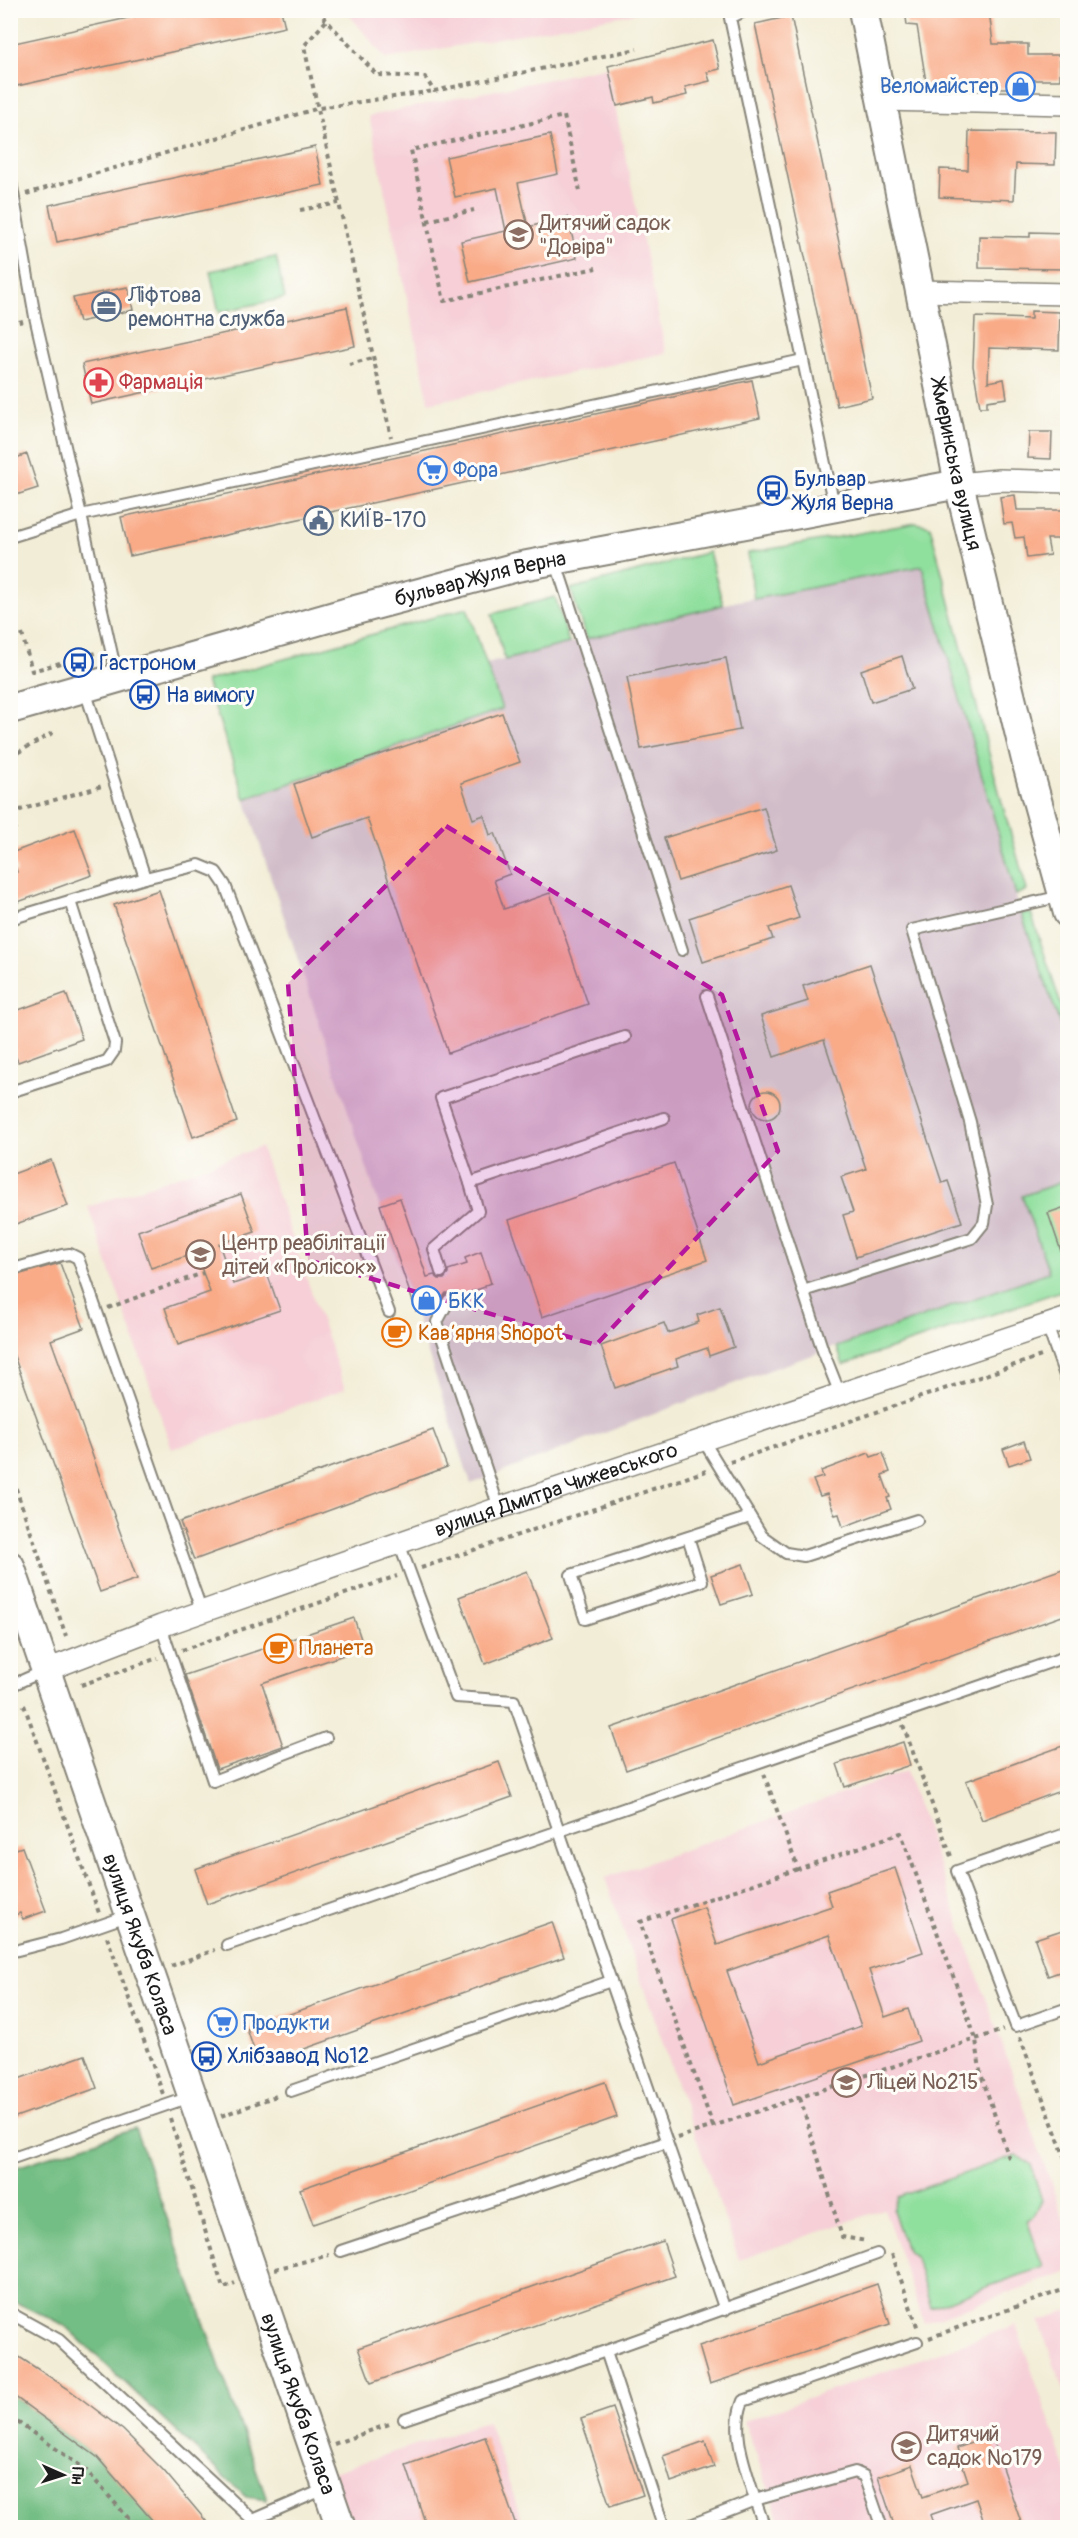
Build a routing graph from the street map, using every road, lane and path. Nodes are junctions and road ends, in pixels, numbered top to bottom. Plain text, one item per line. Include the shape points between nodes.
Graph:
1 (317, 10) edge
2 (746, 10) edge
3 (863, 10) edge
4 (326, 21) junction
5 (637, 49) dead end
6 (434, 91) junction
7 (881, 100) junction
8 (1068, 104) edge
9 (319, 108) junction
10 (10, 176) edge
11 (580, 191) dead end
12 (15, 197) junction
13 (339, 203) junction
14 (300, 210) dead end
15 (474, 210) dead end
16 (427, 221) junction
17 (596, 268) dead end
18 (918, 291) junction
19 (1068, 294) edge
20 (373, 358) junction
21 (803, 360) junction
22 (349, 364) dead end
23 (393, 448) junction
24 (1068, 482) edge
25 (959, 484) junction
26 (834, 506) junction
27 (81, 515) junction
28 (10, 537) edge
29 (555, 560) junction
30 (22, 634) dead end
31 (110, 649) junction
32 (117, 677) junction
33 (84, 687) junction
34 (10, 709) edge
35 (54, 732) dead end
36 (10, 757) edge
37 (114, 783) junction
38 (10, 815) edge
39 (10, 833) edge
40 (145, 878) junction
41 (70, 901) junction
42 (1065, 904) edge
43 (10, 919) edge
44 (682, 950) dead end
45 (10, 977) edge
46 (10, 988) edge
47 (707, 996) dead end
48 (625, 1037) dead end
49 (10, 1092) edge
50 (664, 1118) dead end
51 (470, 1183) junction
52 (10, 1270) edge
53 (441, 1272) dead end
54 (203, 1273) dead end
55 (803, 1291) junction
56 (449, 1300) dead end
57 (97, 1312) junction
58 (388, 1312) dead end
59 (1068, 1318) edge
60 (1047, 1325) junction
61 (1056, 1351) junction
62 (1068, 1384) edge
63 (840, 1394) junction
64 (703, 1440) junction
65 (719, 1466) junction
66 (10, 1471) edge
67 (499, 1508) junction
68 (750, 1517) junction
69 (917, 1520) dead end
70 (688, 1537) junction
71 (399, 1543) junction
72 (10, 1566) edge
73 (410, 1572) junction
74 (202, 1612) junction
75 (161, 1626) junction
76 (66, 1636) dead end
77 (170, 1654) junction
78 (1068, 1656) edge
79 (47, 1670) junction
80 (81, 1685) dead end
81 (10, 1686) edge
82 (24, 1705) dead end
83 (899, 1714) junction
84 (326, 1738) dead end
85 (759, 1762) junction
86 (559, 1831) junction
87 (1068, 1833) edge
88 (798, 1869) junction
89 (957, 1871) junction
90 (131, 1915) junction
91 (103, 1926) junction
92 (227, 1945) joint
93 (10, 1952) edge
94 (169, 1967) dead end
95 (611, 1981) junction
96 (1068, 2008) edge
97 (1016, 2026) junction
98 (976, 2039) junction
99 (162, 2086) dead end
100 (291, 2091) joint
101 (193, 2096) junction
102 (800, 2098) junction
103 (219, 2117) dead end
104 (714, 2126) junction
105 (667, 2142) junction
106 (1009, 2158) dead end
107 (10, 2160) edge
108 (1068, 2166) edge
109 (869, 2242) dead end
110 (342, 2251) dead end
111 (880, 2251) joint
112 (1068, 2288) edge
113 (724, 2310) junction
114 (10, 2313) edge
115 (919, 2341) junction
116 (606, 2351) junction
117 (10, 2416) edge
118 (404, 2419) joint
119 (330, 2445) dead end
120 (328, 2487) junction
121 (755, 2500) junction
122 (255, 2524) edge
123 (137, 2528) edge
124 (341, 2528) edge
125 (664, 2528) edge
126 (683, 2528) edge
127 (765, 2528) edge
128 (882, 2528) edge

1 - 4 path
2 - 21 lane via 730,18
3 - 7 street, Жмеринська вулиця
4 - 6 path via 376,75 425,77
4 - 9 path via 303,46
5 - 6 path
6 - 9 path
7 - 8 street
7 - 18 street, Жмеринська вулиця
9 - 12 path
9 - 13 path
10 - 12 lane
11 - 16 path via 564,116 411,150
12 - 27 lane via 35,317
13 - 14 path
13 - 20 path
15 - 16 path
16 - 17 path via 444,301
18 - 19 street
18 - 25 street, Жмеринська вулиця
20 - 22 path
20 - 23 path
21 - 23 lane
21 - 26 lane
23 - 27 lane
24 - 25 street via 999,480
25 - 26 street, бульвар Жуля Верна
25 - 42 street, Жмеринська вулиця
26 - 29 street, бульвар Жуля Верна
27 - 28 lane
27 - 31 lane
29 - 32 street, бульвар Жуля Верна via 363,608
29 - 44 lane
30 - 31 path via 32,670
31 - 32 lane
32 - 33 street, бульвар Жуля Верна
33 - 34 street, бульвар Жуля Верна
33 - 37 lane
35 - 36 path
37 - 38 path
37 - 40 lane
38 - 39 path via 16,831
40 - 41 lane
40 - 58 lane via 199,865 216,872 225,885
41 - 43 lane
41 - 49 lane via 115,1043 114,1051 107,1061
42 - 55 lane via 912,930 970,1122 987,1205 984,1223 972,1238
45 - 46 path via 14,987
47 - 55 lane
48 - 51 lane via 441,1098
50 - 51 lane
51 - 53 lane via 478,1211 434,1249
52 - 57 lane via 70,1254 78,1258
54 - 57 path
55 - 63 lane
56 - 67 lane via 436,1322
57 - 74 lane
59 - 60 street, вулиця Дмитра Чижевського
60 - 61 lane
60 - 63 street, вулиця Дмитра Чижевського
61 - 62 lane
61 - 65 path
63 - 64 street, вулиця Дмитра Чижевського
64 - 65 lane
64 - 67 street, вулиця Дмитра Чижевського
65 - 68 lane
65 - 73 path
66 - 76 path
67 - 71 street, вулиця Дмитра Чижевського
68 - 69 lane via 762,1536 778,1548 804,1556
68 - 70 lane
70 - 70 lane via 571,1575 585,1619 702,1581
71 - 73 lane
71 - 74 street, вулиця Дмитра Чижевського
72 - 79 street, вулиця Якуба Коласа
73 - 77 path
73 - 86 lane via 456,1697 514,1701
74 - 75 street, вулиця Дмитра Чижевського
75 - 77 lane
75 - 79 street, вулиця Дмитра Чижевського
77 - 80 path
77 - 84 lane via 213,1781
78 - 83 lane
79 - 81 lane
79 - 90 street, вулиця Якуба Коласа
82 - 91 path
83 - 85 lane
83 - 89 path
85 - 86 lane
85 - 88 path
86 - 92 lane
86 - 95 lane
87 - 89 lane
88 - 98 path via 901,1833
88 - 104 path via 640,1922
89 - 97 lane
90 - 91 lane
90 - 101 street, вулиця Якуба Коласа
91 - 93 lane
91 - 99 path
92 - 94 path
95 - 100 lane
95 - 105 lane
96 - 97 lane
97 - 98 path
97 - 108 path
98 - 102 path
98 - 106 path via 980,2071
100 - 103 path
101 - 107 lane
101 - 120 street, вулиця Якуба Коласа
102 - 104 path
102 - 109 path via 842,2237
104 - 105 path
105 - 110 lane
105 - 113 lane
111 - 113 lane
111 - 115 path via 891,2252
112 - 115 path
113 - 116 lane
114 - 122 lane via 59,2340
115 - 121 lane via 743,2401 737,2415 738,2441
116 - 118 lane
116 - 125 lane
117 - 123 path via 85,2469
118 - 119 path
120 - 122 lane
120 - 124 street, вулиця Якуба Коласа
121 - 126 lane
121 - 127 lane
121 - 128 lane via 855,2472 864,2476

